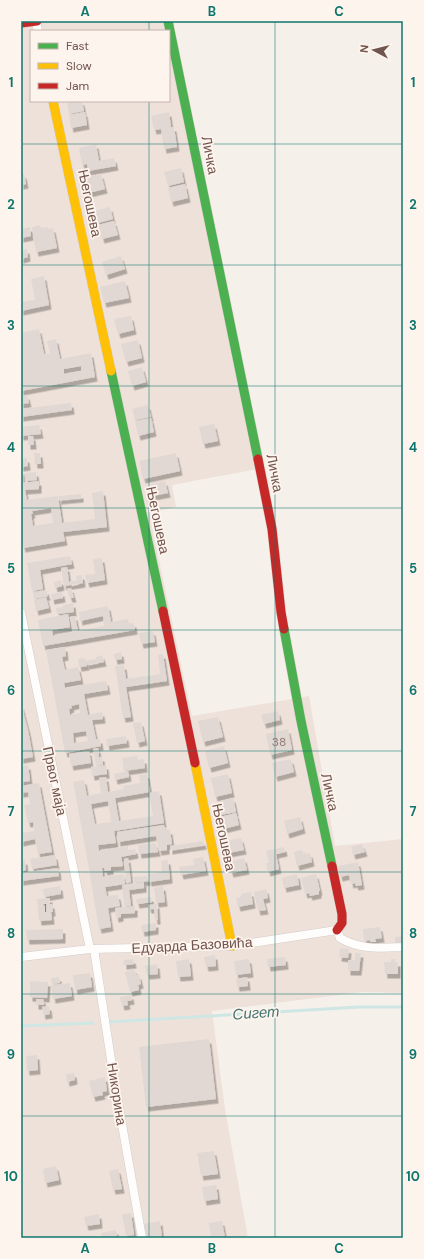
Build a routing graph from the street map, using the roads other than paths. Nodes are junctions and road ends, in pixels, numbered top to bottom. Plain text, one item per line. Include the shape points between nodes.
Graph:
1 (36, 21) edge
2 (21, 23) edge
3 (170, 31) edge
4 (53, 102) edge
5 (21, 613) edge
6 (337, 930) junction
7 (232, 946) junction
8 (403, 947) edge
9 (92, 949) junction
10 (21, 957) edge
11 (142, 1238) edge

1 - 2 street
3 - 6 street, Личка via 272,528 281,612 342,914 342,923
4 - 7 street, Његошева via 178,680
5 - 9 street, Првог маја
6 - 7 street, Едуарда Базовића
6 - 8 street via 340,938 362,947
7 - 9 street, Едуарда Базовића
9 - 10 street, Едуарда Базовића
9 - 11 street, Никорина

